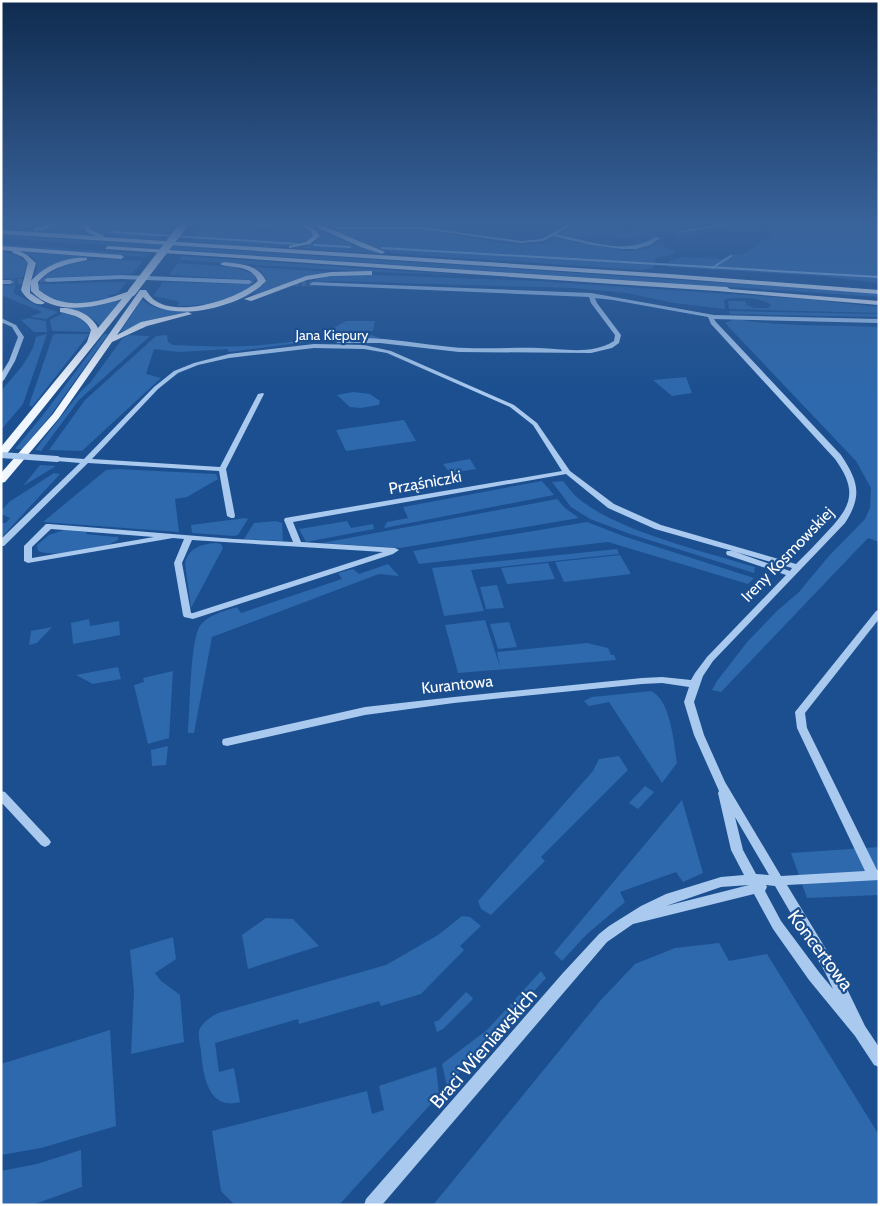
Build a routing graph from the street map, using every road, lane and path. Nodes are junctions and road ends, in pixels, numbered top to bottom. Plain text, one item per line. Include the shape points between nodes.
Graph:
1 (28, 279) edge
2 (37, 279) edge
3 (65, 279) edge
4 (142, 279) edge
5 (153, 279) edge
6 (179, 279) edge
7 (261, 279) tunnel mouth
8 (303, 279) edge
9 (553, 279) edge
10 (576, 279) edge
11 (714, 279) edge
12 (729, 279) edge
13 (47, 280) tunnel mouth
14 (602, 281) junction
15 (1, 282) edge
16 (10, 282) tunnel mouth
17 (249, 282) tunnel mouth
18 (313, 284) tunnel mouth
19 (703, 288) junction
20 (879, 288) edge
21 (132, 292) junction
22 (143, 292) junction
23 (879, 292) edge
24 (591, 295) junction
25 (879, 297) edge
26 (879, 304) edge
27 (600, 311) joint
28 (710, 316) junction
29 (1, 320) edge
30 (879, 321) edge
31 (91, 344) junction
32 (107, 344) junction
33 (314, 346) junction
34 (1, 380) edge
35 (261, 394) dead end
36 (1, 455) edge
37 (86, 460) junction
38 (222, 469) junction
39 (567, 472) junction
40 (1, 480) edge
41 (231, 516) dead end
42 (173, 536) junction
43 (189, 537) junction
44 (1, 544) edge
45 (298, 544) junction
46 (794, 570) junction
47 (879, 613) edge
48 (694, 684) junction
49 (227, 742) dead end
50 (720, 783) junction
51 (1, 795) edge
52 (46, 842) dead end
53 (876, 875) edge
54 (777, 881) junction
55 (754, 883) junction
56 (860, 1031) junction
57 (879, 1060) edge
58 (372, 1205) edge

1 - 31 main road via 24,287 31,298 90,321 95,330
2 - 21 main road via 34,288 37,293 46,299 76,306 103,303
3 - 13 street
4 - 21 main road, bridge
5 - 22 main road
6 - 17 street
7 - 22 main road via 253,290 242,296 195,308 156,306
8 - 32 main road via 235,304 144,324
9 - 14 main road
10 - 14 main road
11 - 23 main road
12 - 20 main road
14 - 19 main road
15 - 16 street
18 - 24 street
19 - 25 main road
19 - 26 main road
21 - 31 main road
22 - 32 main road
24 - 27 street
24 - 28 street
27 - 33 street via 619,339 614,345 594,350 467,350 357,340
28 - 30 street
28 - 46 street, Ireny Kosmowskiej via 838,457 852,481 854,498 846,515
29 - 34 street via 16,329 21,337
31 - 36 main road
32 - 40 main road via 52,422
33 - 37 street, Jana Kiepury via 229,356 181,370 156,388
33 - 39 street, Jana Kiepury via 364,347 389,352 512,406 535,424
35 - 38 street
36 - 37 street, bridge
37 - 38 street
37 - 44 street, Jana Kiepury
38 - 41 street
39 - 45 street, Prząśniczki via 288,520
39 - 46 street, Jana Kiepury via 611,506 646,522 716,549
42 - 42 street via 49,526 28,546 28,561
42 - 43 street
43 - 45 street
43 - 45 street via 178,563 187,615 193,616 395,550
46 - 48 street, Ireny Kosmowskiej via 710,659
47 - 53 street via 800,712 802,728
48 - 49 street, Kurantowa via 642,681 394,707 341,715
48 - 50 street, Ireny Kosmowskiej via 689,702 692,718
50 - 54 street, Ireny Kosmowskiej
50 - 55 street, Ireny Kosmowskiej via 737,850
51 - 52 street
53 - 54 street, Braci Wieniawskich
54 - 55 street, Braci Wieniawskich
54 - 56 street, Koncertowa via 830,968
55 - 56 street, Koncertowa via 777,925
55 - 58 street, Braci Wieniawskich via 628,922 608,934
56 - 57 street, Koncertowa

